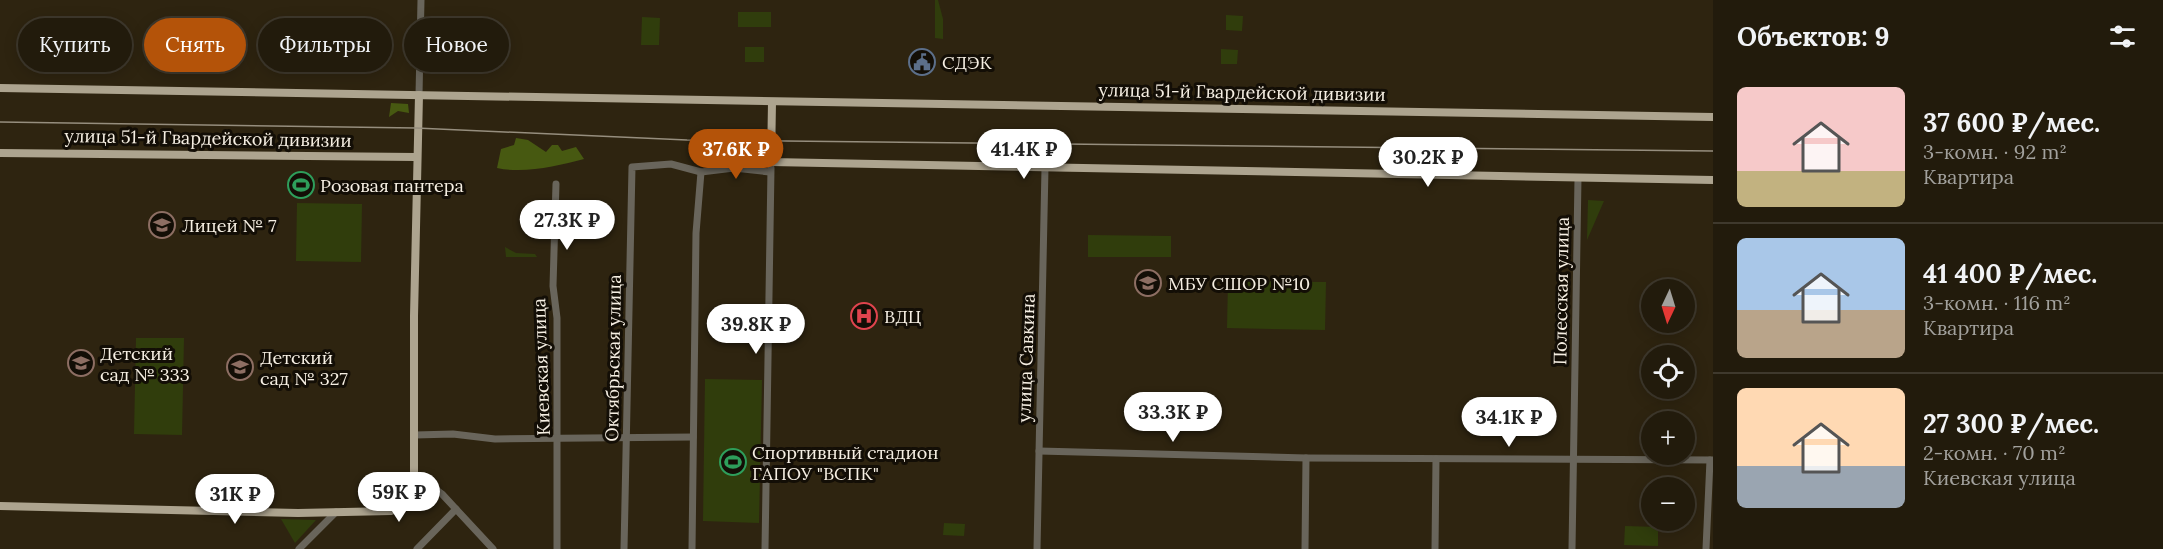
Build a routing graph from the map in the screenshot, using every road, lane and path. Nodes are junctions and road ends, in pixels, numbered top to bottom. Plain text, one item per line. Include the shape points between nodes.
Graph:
1 (421, 0) edge
2 (0, 88) edge
3 (419, 95) junction
4 (772, 102) junction
5 (1713, 117) edge
6 (0, 153) edge
7 (416, 157) junction
8 (771, 162) junction
9 (1045, 168) junction
10 (701, 172) junction
11 (770, 172) junction
12 (1578, 178) junction
13 (1713, 180) edge
14 (556, 184) dead end
15 (415, 435) junction
16 (693, 437) junction
17 (557, 439) junction
18 (627, 439) junction
19 (1039, 451) junction
20 (1306, 458) junction
21 (1436, 459) junction
22 (1572, 460) junction
23 (1712, 460) edge
24 (414, 473) junction
25 (0, 506) edge
26 (456, 509) junction
27 (336, 512) junction
28 (299, 549) edge
29 (417, 549) edge
30 (493, 549) edge
31 (557, 549) edge
32 (624, 549) edge
33 (692, 549) edge
34 (765, 549) edge
35 (1037, 549) edge
36 (1305, 549) edge
37 (1435, 549) edge
38 (1572, 549) edge
39 (1706, 549) edge

1 - 3 street
2 - 3 main road, улица 51-й Гвардейской дивизии
3 - 4 main road, улица 51-й Гвардейской дивизии
3 - 7 main road
4 - 5 main road, улица 51-й Гвардейской дивизии
4 - 8 main road
6 - 7 main road, улица 51-й Гвардейской дивизии
7 - 15 main road
8 - 9 main road
8 - 11 street
9 - 12 main road
9 - 19 street, улица Савкина
10 - 11 street via 734,168
10 - 16 street via 696,233
10 - 18 street, Октябрьская улица via 671,164 632,167
11 - 34 street
12 - 13 main road
12 - 22 street, Полесская улица
14 - 17 street, Киевская улица via 553,286 557,318
15 - 17 street
15 - 24 main road
16 - 18 street
16 - 33 street
17 - 18 street
17 - 31 street, Киевская улица
18 - 32 street, Октябрьская улица
19 - 20 street
19 - 35 street, улица Савкина
20 - 21 street
20 - 36 street
21 - 22 street
21 - 37 street
22 - 23 street
22 - 38 street, Полесская улица
23 - 39 street
24 - 26 street
24 - 27 main road via 413,496 398,510
25 - 27 main road
26 - 29 street
26 - 30 street
27 - 28 street

